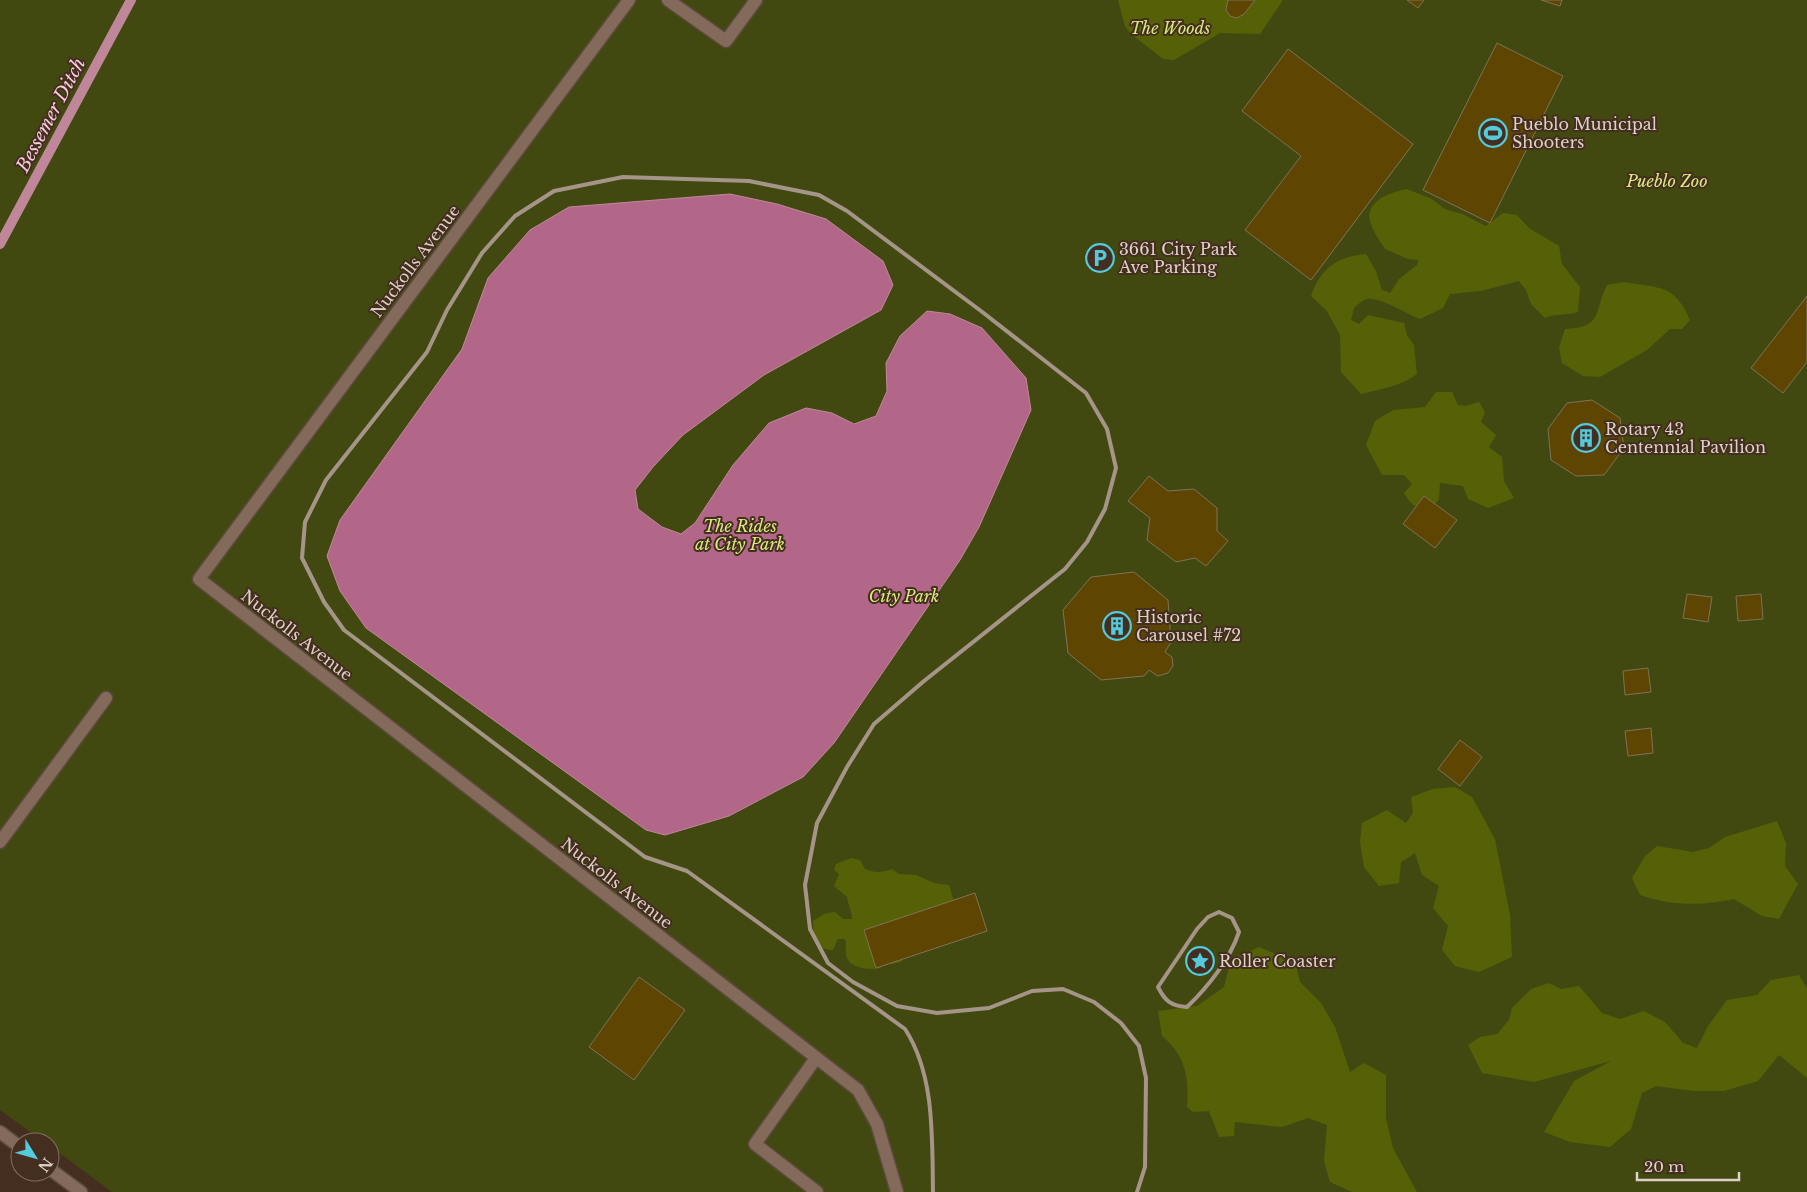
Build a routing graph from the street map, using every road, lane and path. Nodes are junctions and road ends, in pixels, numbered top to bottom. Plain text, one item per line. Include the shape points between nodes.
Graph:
1 (629, 0) edge
2 (668, 0) edge
3 (756, 0) edge
4 (106, 698) dead end
5 (0, 842) edge
6 (816, 1058) junction
7 (60, 1176) edge
8 (81, 1192) edge
9 (818, 1192) edge
10 (897, 1192) edge

1 - 6 street, Nuckolls Avenue via 199,579
2 - 3 street via 726,40
4 - 5 street
6 - 9 street via 755,1144
6 - 10 street, Nuckolls Avenue via 858,1090 877,1124
7 - 8 street

